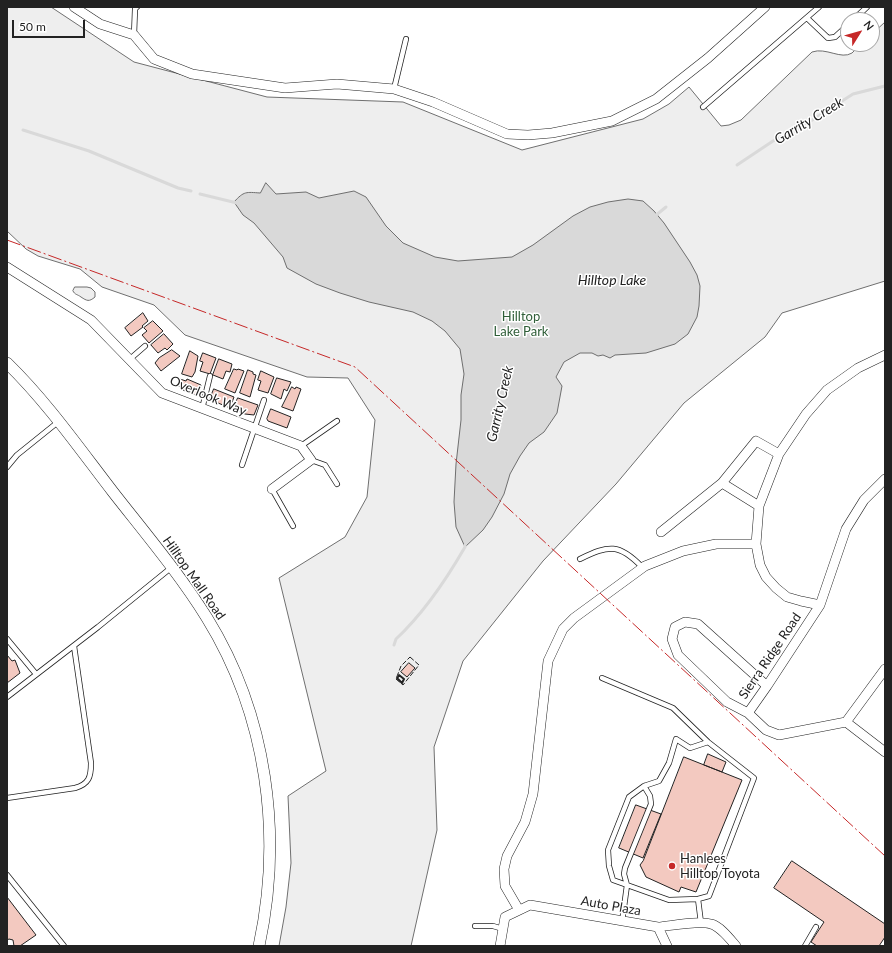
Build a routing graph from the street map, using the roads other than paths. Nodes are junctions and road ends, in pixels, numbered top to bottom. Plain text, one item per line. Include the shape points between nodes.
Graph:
1 (74, 7) edge
2 (136, 7) edge
3 (765, 7) edge
4 (819, 7) edge
5 (807, 18) junction
6 (840, 32) edge
7 (134, 35) junction
8 (406, 39) dead end
9 (394, 89) junction
10 (703, 107) dead end
11 (7, 267) edge
12 (145, 346) dead end
13 (885, 355) edge
14 (130, 359) junction
15 (7, 363) edge
16 (210, 376) dead end
17 (264, 400) dead end
18 (202, 409) junction
19 (337, 421) dead end
20 (58, 422) junction
21 (255, 429) junction
22 (301, 446) junction
23 (779, 454) junction
24 (311, 460) junction
25 (242, 465) dead end
26 (7, 467) edge
27 (885, 480) edge
28 (722, 483) junction
29 (337, 484) dead end
30 (272, 489) joint
31 (759, 506) junction
32 (293, 526) dead end
33 (661, 532) dead end
34 (756, 544) junction
35 (580, 559) dead end
36 (172, 567) junction
37 (642, 568) junction
38 (820, 605) junction
39 (7, 639) edge
40 (74, 646) junction
41 (885, 669) edge
42 (36, 674) junction
43 (602, 678) dead end
44 (767, 686) junction
45 (7, 697) edge
46 (748, 713) junction
47 (846, 722) junction
48 (708, 742) junction
49 (885, 752) edge
50 (644, 786) junction
51 (7, 798) edge
52 (7, 875) edge
53 (627, 885) junction
54 (698, 899) junction
55 (519, 910) junction
56 (622, 922) junction
57 (702, 923) junction
58 (475, 926) dead end
59 (658, 927) junction
60 (816, 927) dead end
61 (503, 930) junction
62 (64, 946) edge
63 (259, 946) edge
64 (500, 946) edge
65 (667, 946) edge
66 (736, 946) edge
67 (805, 946) edge

1 - 7 street via 100,24
2 - 7 lane
3 - 9 street via 656,100 612,121 552,133 507,134 434,102
4 - 5 lane
5 - 6 lane via 828,38 835,37
5 - 10 lane
7 - 9 street via 154,59 192,74 285,88 337,84
8 - 9 lane
11 - 14 street, Overlook Way via 91,320
12 - 14 lane
13 - 23 street, Sierra Ridge Road via 858,368 827,390 806,414
14 - 18 street, Overlook Way via 162,393
15 - 20 street, Hilltop Mall Road
16 - 18 lane
17 - 21 lane
18 - 21 street, Overlook Way
19 - 22 lane
20 - 26 lane via 17,455
20 - 36 street, Hilltop Mall Road
21 - 22 street, Overlook Way
21 - 25 lane
22 - 24 street
23 - 28 street via 756,441
23 - 31 street, Sierra Ridge Road
24 - 29 lane via 325,465
24 - 30 street
27 - 38 street, Sierra Ridge Road via 864,500 846,528
28 - 31 street
28 - 33 street
30 - 32 lane
31 - 34 street, Sierra Ridge Road
34 - 37 street via 716,544 683,551
34 - 38 street, Sierra Ridge Road via 760,565 776,588 786,597
35 - 37 lane via 606,548 616,549 630,556
36 - 40 lane
36 - 63 street, Hilltop Mall Road via 208,619 231,663 248,708 261,755 267,797 270,850 267,899
37 - 55 street via 569,623 563,629 548,661 532,794 525,822 507,856 504,869 505,886
38 - 44 street, Sierra Ridge Road
39 - 42 lane
40 - 42 lane
40 - 51 lane via 91,763 88,780 83,786 75,788
41 - 47 street
42 - 45 lane
43 - 48 lane via 672,708
44 - 46 street, Sierra Ridge Road
44 - 46 street via 698,624 685,622 675,627 672,639 678,655 727,702
46 - 47 street, Sierra Ridge Road via 766,730 779,735
47 - 49 street
48 - 50 lane via 690,748 676,739 669,763 659,781
48 - 54 lane via 754,778 708,896
50 - 53 lane via 651,804 625,868
50 - 53 lane via 629,797 608,850 609,866 614,880
52 - 62 lane
53 - 54 lane via 669,900
53 - 56 lane
54 - 57 lane
55 - 56 street, Auto Plaza via 530,905
55 - 61 street, Auto Plaza via 505,917
56 - 59 street, Auto Plaza
57 - 59 street, Auto Plaza
57 - 66 street, Auto Plaza via 711,924 727,935
58 - 61 lane via 493,926
59 - 65 street
60 - 67 lane
61 - 64 street, Auto Plaza

